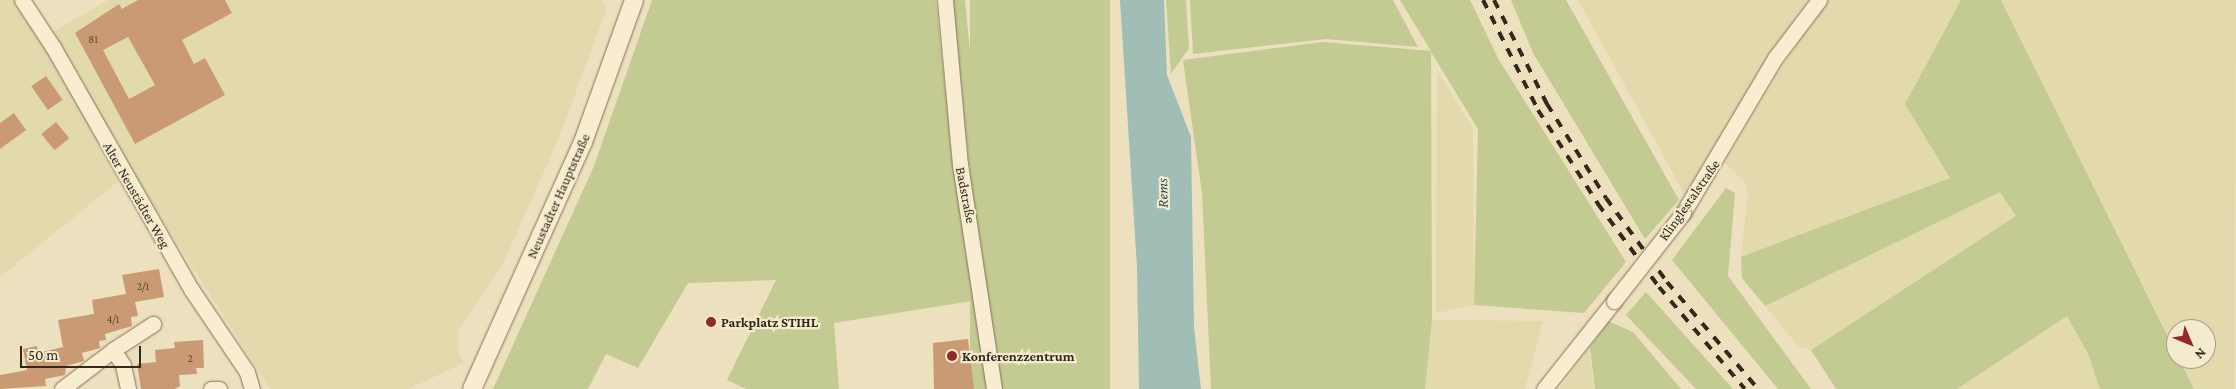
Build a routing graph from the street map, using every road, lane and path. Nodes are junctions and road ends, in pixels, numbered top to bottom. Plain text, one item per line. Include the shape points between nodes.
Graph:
1 (22, 0) edge
2 (634, 0) edge
3 (945, 0) edge
4 (1818, 0) edge
5 (153, 324) dead end
6 (113, 350) junction
7 (62, 389) edge
8 (128, 389) edge
9 (211, 389) edge
10 (219, 389) edge
11 (252, 389) edge
12 (472, 389) edge
13 (994, 389) edge
14 (1544, 389) edge

1 - 11 street, Alter Neustädter Weg via 53,47 191,289 247,372
2 - 12 street, Neustadter Hauptstraße via 583,142
3 - 13 street, Badstraße via 960,164
4 - 14 street, Klinglestalstraße, bridge via 1775,58 1683,213
5 - 6 street
6 - 7 street
6 - 8 street via 123,365
9 - 10 street

